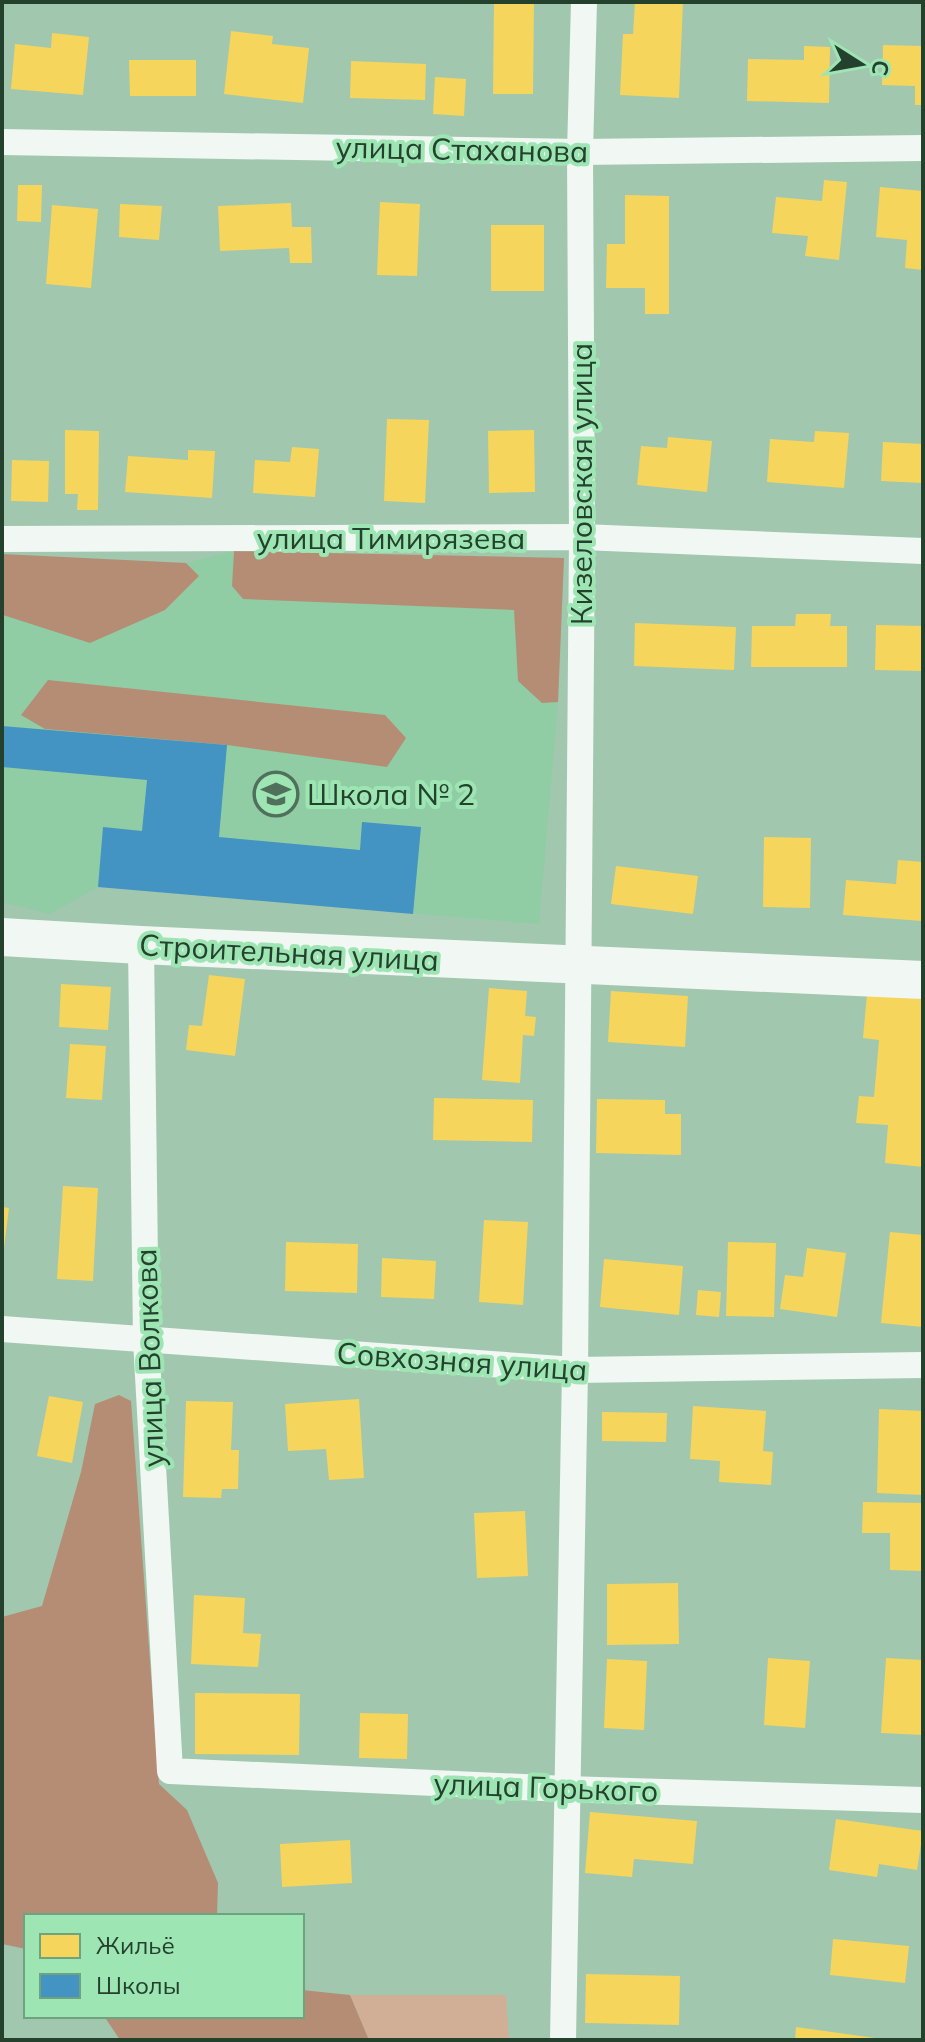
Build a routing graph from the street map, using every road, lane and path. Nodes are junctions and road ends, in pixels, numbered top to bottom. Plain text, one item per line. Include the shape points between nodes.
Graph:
1 (584, 2) edge
2 (2, 142) edge
3 (923, 148) edge
4 (580, 152) junction
5 (582, 537) junction
6 (2, 539) edge
7 (923, 551) edge
8 (2, 937) edge
9 (141, 945) junction
10 (577, 965) junction
11 (923, 980) edge
12 (2, 1329) edge
13 (146, 1340) junction
14 (923, 1365) edge
15 (575, 1370) junction
16 (170, 1771) joint
17 (566, 1789) junction
18 (923, 1800) edge
19 (563, 2040) edge

1 - 4 street, Кизеловская улица
2 - 4 street, улица Стаханова
3 - 4 street, улица Стаханова
4 - 5 street, Кизеловская улица
5 - 6 street, улица Тимирязева
5 - 7 street, улица Тимирязева
5 - 10 street, Кизеловская улица
8 - 9 street, Строительная улица
9 - 10 street, Строительная улица
9 - 13 street, улица Волкова
10 - 11 street, Строительная улица
10 - 15 street, Кизеловская улица
12 - 13 street, Совхозная улица
13 - 15 street, Совхозная улица
13 - 16 street, улица Волкова
14 - 15 street, Совхозная улица
15 - 17 street, Кизеловская улица
16 - 17 street, улица Горького
17 - 18 street, улица Горького
17 - 19 street, Кизеловская улица

